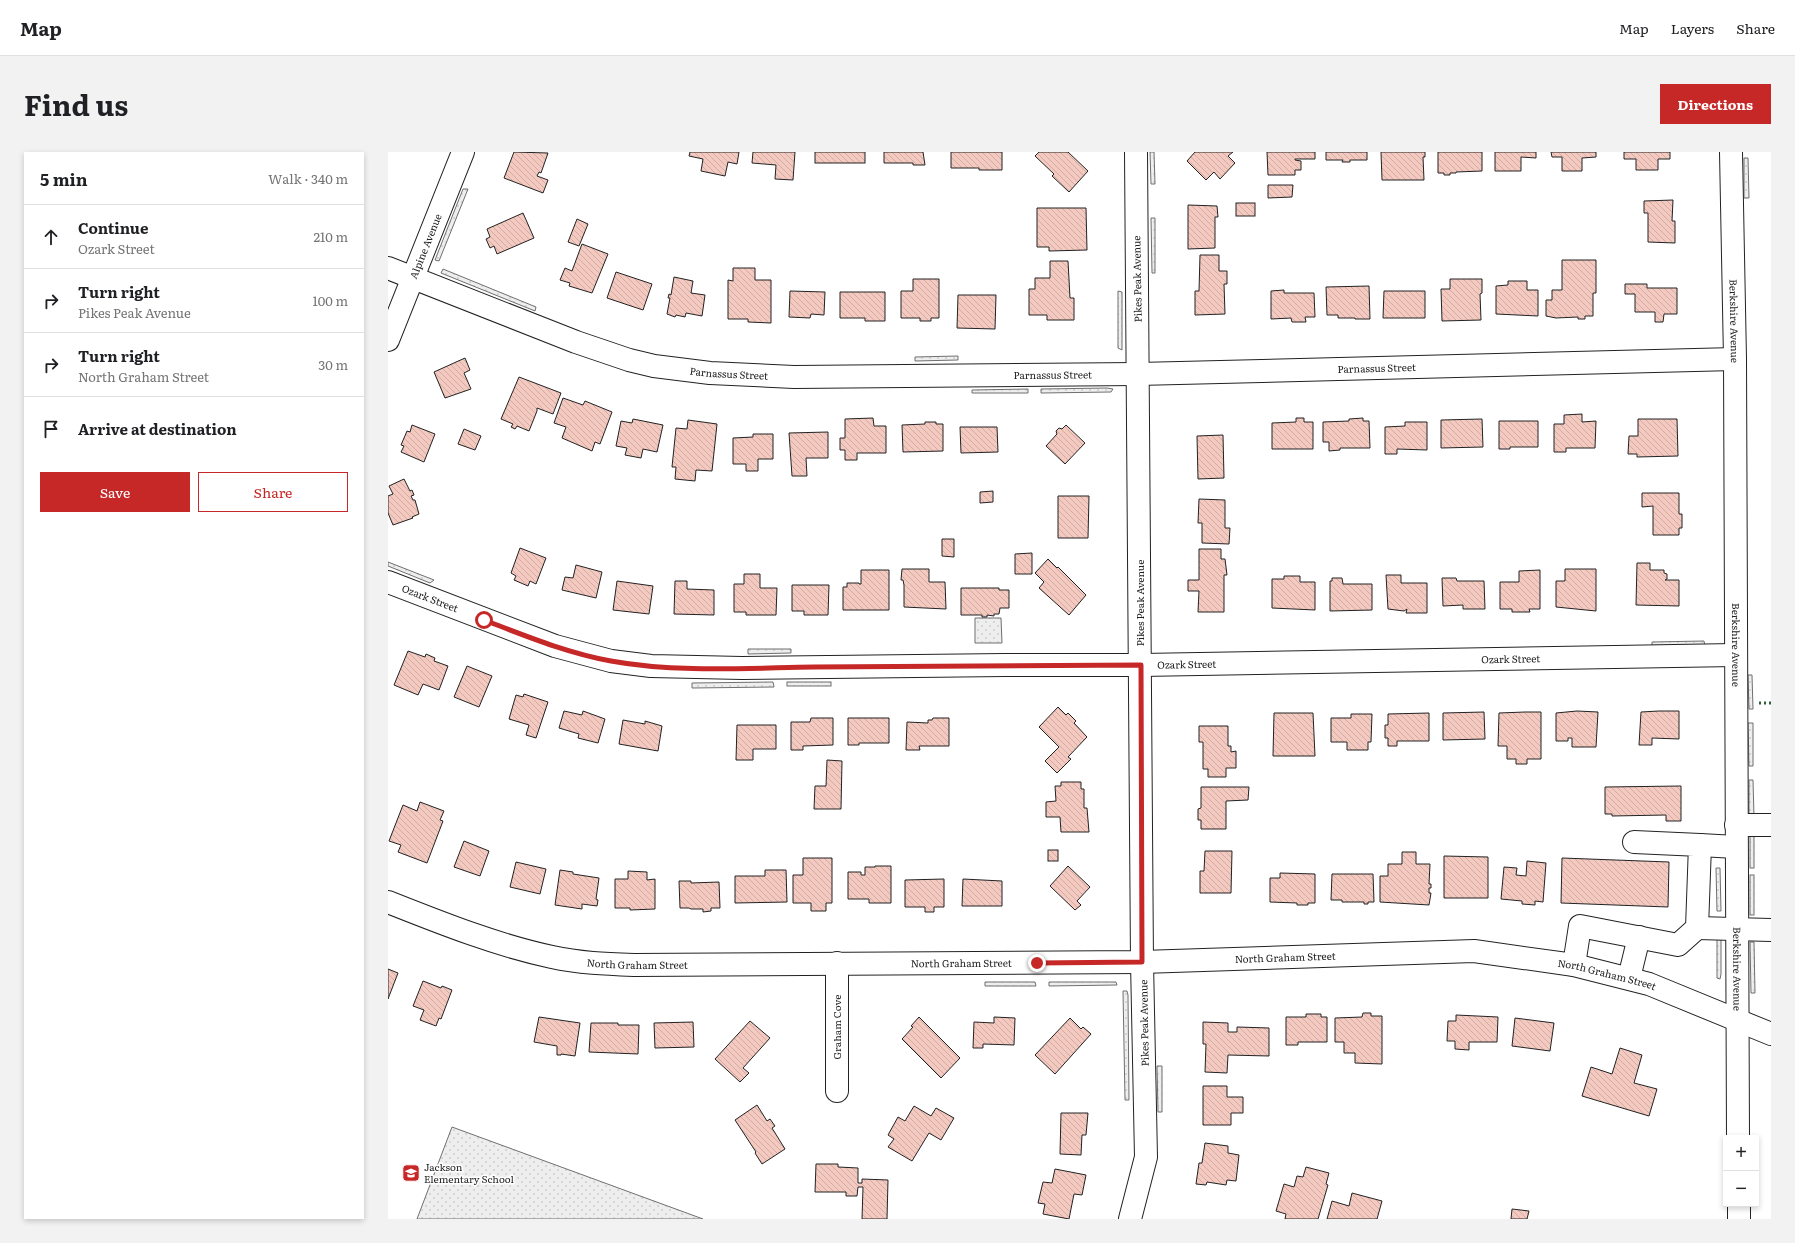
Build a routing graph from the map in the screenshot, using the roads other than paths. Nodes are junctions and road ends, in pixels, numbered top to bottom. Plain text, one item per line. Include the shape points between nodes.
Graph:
1 (463, 152) edge
2 (1136, 152) edge
3 (1730, 152) edge
4 (388, 268) edge
5 (413, 277) junction
6 (388, 340) edge
7 (1735, 360) junction
8 (1138, 374) junction
9 (388, 582) edge
10 (1736, 655) junction
11 (1141, 665) junction
12 (1736, 825) junction
13 (1771, 825) edge
14 (1634, 842) dead end
15 (1700, 845) junction
16 (1736, 847) junction
17 (388, 902) edge
18 (1697, 928) junction
19 (1737, 930) junction
20 (1771, 930) edge
21 (1638, 937) junction
22 (1142, 962) junction
23 (837, 963) junction
24 (1574, 965) junction
25 (1629, 978) junction
26 (1737, 1021) junction
27 (1771, 1034) edge
28 (837, 1091) dead end
29 (1738, 1135) edge
30 (1739, 1207) edge
31 (1130, 1219) edge
32 (1739, 1219) edge

1 - 5 street, Alpine Avenue
2 - 8 street, Pikes Peak Avenue
3 - 7 street, Berkshire Avenue
4 - 5 street, Parnassus Street
5 - 6 street, Alpine Avenue
5 - 8 street, Parnassus Street via 576,342 654,366 740,376 794,378
7 - 8 street, Parnassus Street
7 - 10 street, Berkshire Avenue
8 - 11 street, Pikes Peak Avenue
9 - 11 street, Ozark Street via 555,646 633,664 742,668
10 - 11 street, Ozark Street
10 - 12 street, Berkshire Avenue
11 - 22 street, Pikes Peak Avenue
12 - 13 street
12 - 16 street, Berkshire Avenue
14 - 15 street
15 - 16 street
15 - 18 street
16 - 19 street, Berkshire Avenue
17 - 23 street, North Graham Street via 514,948 593,964
18 - 19 street
18 - 21 street via 1678,945
19 - 20 street
19 - 26 street, Berkshire Avenue
21 - 24 street via 1580,926
21 - 25 street
22 - 23 street, North Graham Street
22 - 24 street, North Graham Street via 1474,951
22 - 31 street, Pikes Peak Avenue via 1146,1157
23 - 28 street, Graham Cove
24 - 25 street, North Graham Street
25 - 26 street, North Graham Street
26 - 27 street, North Graham Street
26 - 29 street, Berkshire Avenue
30 - 32 street

